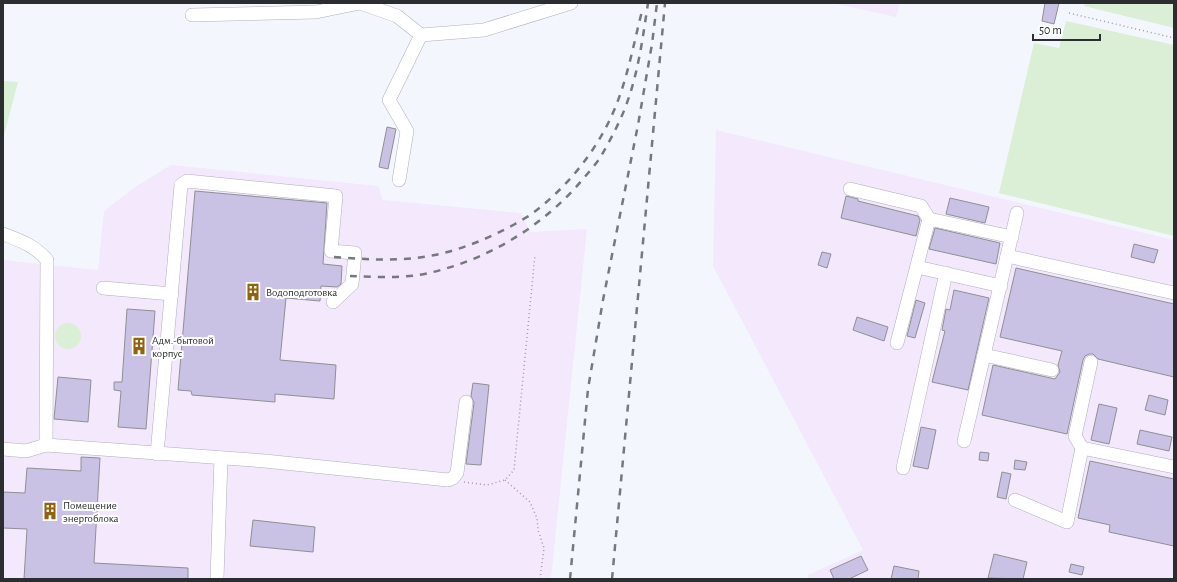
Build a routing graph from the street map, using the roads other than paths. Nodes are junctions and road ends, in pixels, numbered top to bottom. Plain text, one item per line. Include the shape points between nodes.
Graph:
1 (571, 3) edge
2 (192, 15) dead end
3 (421, 35) junction
4 (399, 180) dead end
5 (850, 189) dead end
6 (1018, 213) dead end
7 (929, 219) junction
8 (3, 234) edge
9 (1012, 237) junction
10 (1007, 256) junction
11 (916, 267) junction
12 (946, 274) junction
13 (1000, 286) junction
14 (103, 288) dead end
15 (1174, 293) edge
16 (172, 294) junction
17 (333, 302) dead end
18 (897, 343) dead end
19 (984, 355) junction
20 (1092, 362) dead end
21 (1052, 370) dead end
22 (466, 402) dead end
23 (964, 441) dead end
24 (46, 445) junction
25 (1082, 448) junction
26 (3, 449) edge
27 (157, 454) junction
28 (221, 458) junction
29 (1174, 467) edge
30 (903, 468) dead end
31 (1015, 500) dead end
32 (217, 579) edge

1 - 3 street via 484,30
2 - 3 street via 316,12 360,3 397,16
3 - 4 street via 389,100 407,131
5 - 7 street via 921,206
6 - 9 street
7 - 9 street
7 - 11 street
8 - 24 street via 29,244 47,260
9 - 10 street
10 - 13 street
10 - 15 street
11 - 12 street
11 - 18 street
12 - 13 street
12 - 30 street
13 - 19 street
14 - 16 street
16 - 17 street via 181,185 187,181 336,196 332,251 355,253 352,284
16 - 27 street
19 - 21 street
19 - 23 street
20 - 25 street via 1075,436
22 - 28 street via 457,473 448,480
24 - 26 street via 26,451
24 - 27 street
25 - 29 street
25 - 31 street via 1067,522
27 - 28 street
28 - 32 street

